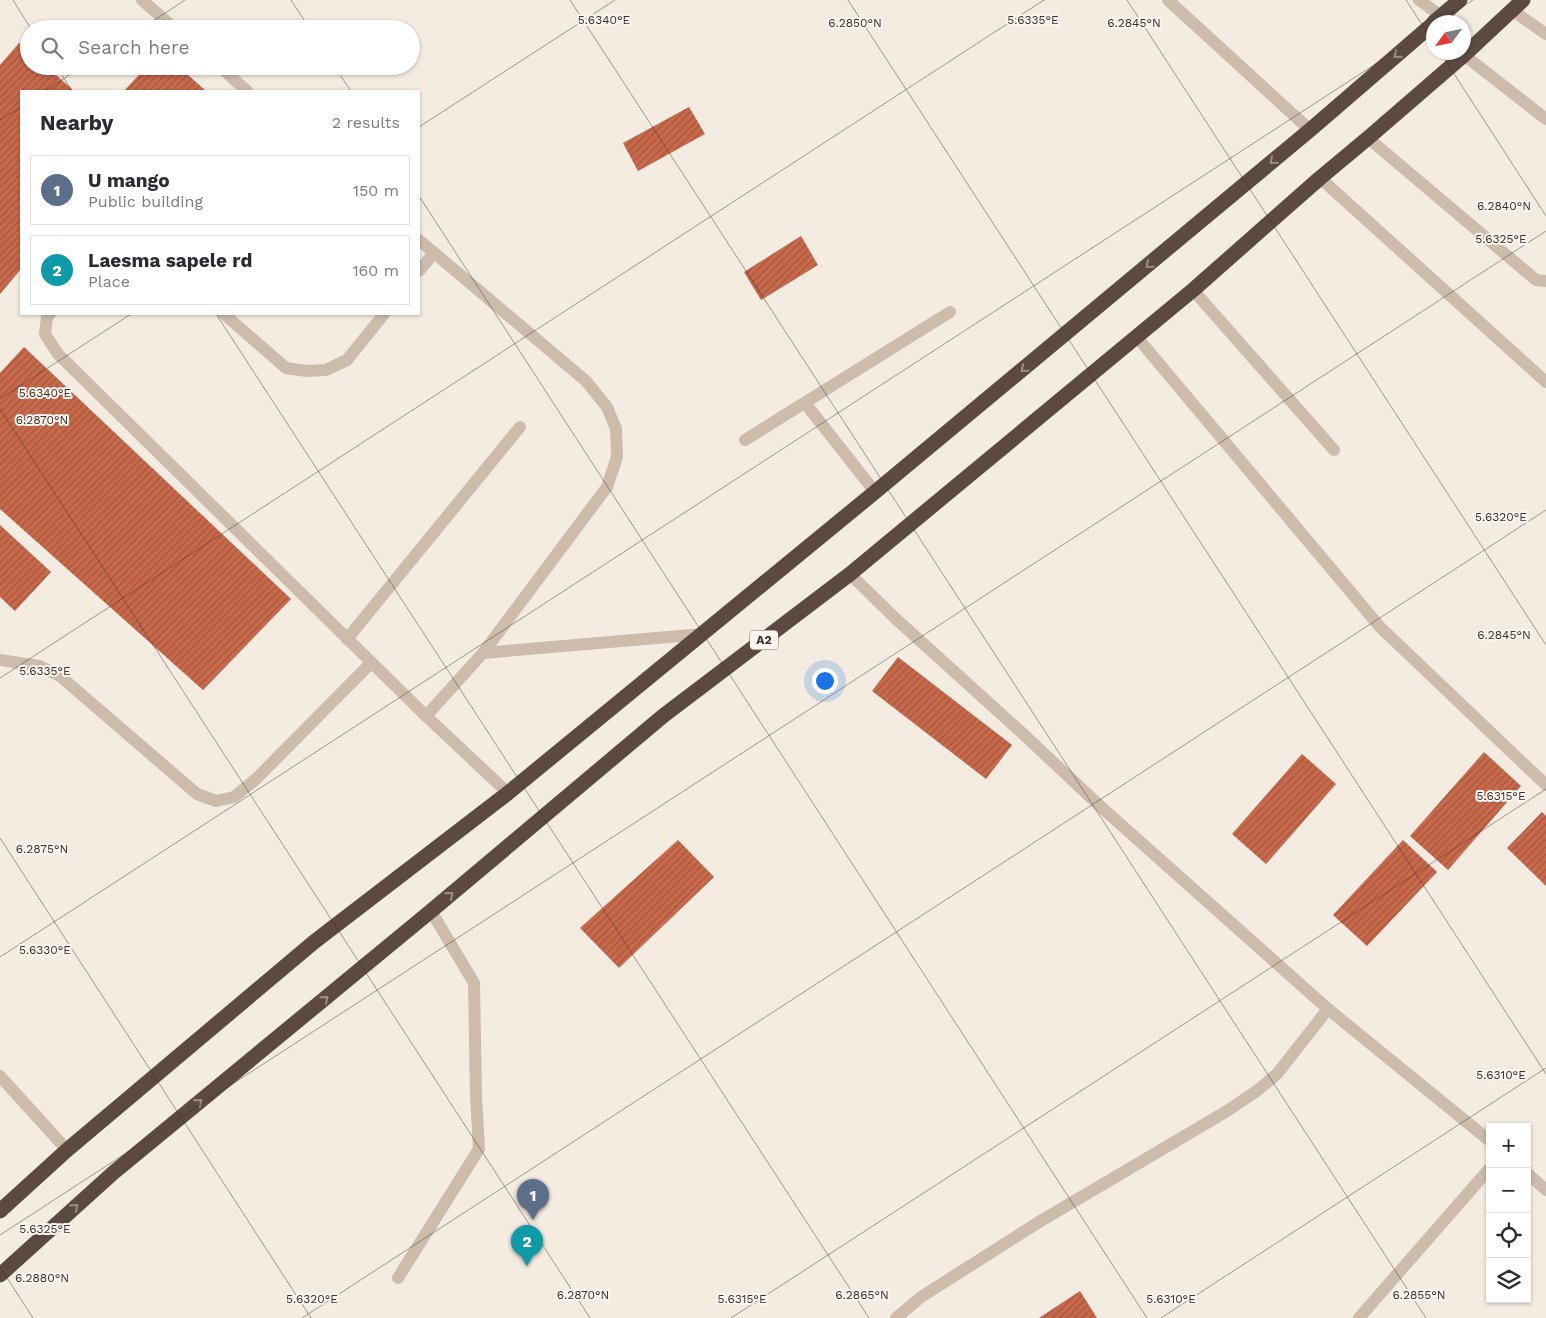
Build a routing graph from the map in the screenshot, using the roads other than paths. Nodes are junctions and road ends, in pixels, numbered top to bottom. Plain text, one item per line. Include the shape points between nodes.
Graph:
1 (142, 0) edge
2 (1168, 0) edge
3 (1419, 0) edge
4 (1460, 0) edge
5 (1518, 5) edge
6 (1431, 15) edge
7 (1443, 15) edge
8 (165, 20) edge
9 (1426, 30) edge
10 (1546, 34) edge
11 (1471, 49) edge
12 (1458, 60) edge
13 (1470, 60) edge
14 (228, 75) edge
15 (246, 90) edge
16 (1546, 119) edge
17 (1310, 130) junction
18 (1368, 138) junction
19 (1320, 178) junction
20 (420, 241) edge
21 (434, 253) junction
22 (420, 270) edge
23 (1546, 281) edge
24 (1193, 290) junction
25 (950, 312) dead end
26 (49, 315) edge
27 (225, 315) edge
28 (383, 315) edge
29 (1136, 336) junction
30 (1546, 382) edge
31 (805, 403) junction
32 (520, 427) dead end
33 (745, 440) dead end
34 (1334, 450) dead end
35 (875, 492) junction
36 (850, 574) junction
37 (702, 634) junction
38 (347, 639) junction
39 (483, 653) junction
40 (0, 660) edge
41 (371, 663) junction
42 (426, 716) junction
43 (1546, 785) edge
44 (508, 794) junction
45 (430, 911) junction
46 (1328, 1009) junction
47 (0, 1076) edge
48 (1486, 1138) edge
49 (67, 1150) junction
50 (1486, 1173) edge
51 (1531, 1177) edge
52 (1546, 1190) edge
53 (0, 1211) edge
54 (0, 1275) edge
55 (398, 1278) dead end
56 (896, 1318) edge
57 (1359, 1318) edge

1 - 8 street
2 - 17 street
3 - 6 street
4 - 7 highway
5 - 10 street
5 - 11 highway, A2
9 -> 17 highway
12 - 18 highway, A2
13 - 16 street
14 - 15 street
17 -> 35 highway
18 - 19 highway, A2
18 - 23 street via 1536,280
19 - 24 highway, A2
19 - 30 street
20 - 21 street
21 - 22 street
21 - 39 street via 586,381 607,407 616,429 617,457 607,487
24 - 29 highway, A2
24 - 34 street
25 - 31 street
26 - 38 street via 45,334 58,354
27 - 28 street via 286,368 307,371 326,370 347,360
29 - 36 highway, A2
29 - 43 street via 1380,627
31 - 33 street
31 - 35 street
32 - 38 street
35 - 37 highway
45 -> 36 highway, A2 via 664,716
36 - 46 street via 1100,806
37 - 39 street
37 - 44 highway
38 - 41 street
39 - 42 street
40 - 41 street via 39,666 60,676 197,794 216,801 234,797 256,779
41 - 42 street
42 - 44 street
44 - 49 highway via 314,942
54 -> 45 highway, A2 via 114,1173
45 - 55 street via 474,983 479,1149
46 - 48 street
46 - 56 street via 1277,1074 1258,1090 1039,1222 929,1292
47 - 49 street
49 - 53 highway
50 - 57 street
51 - 52 street

